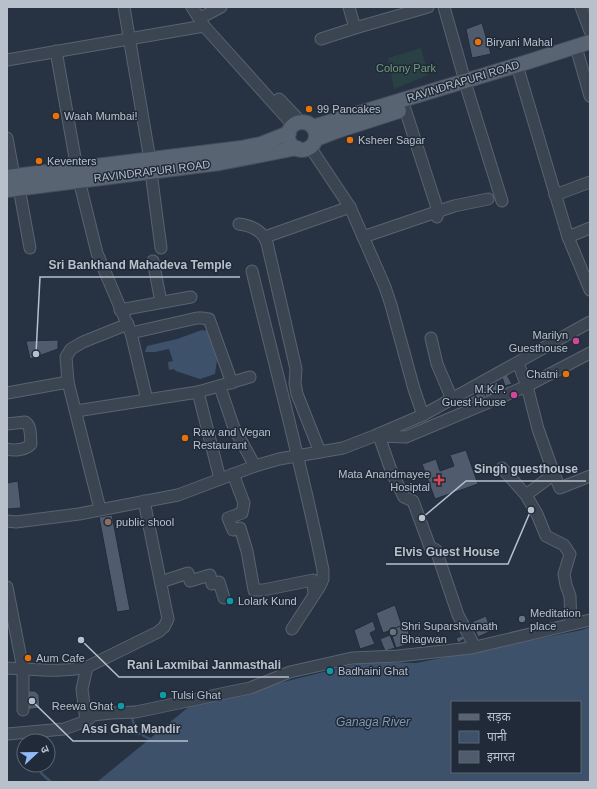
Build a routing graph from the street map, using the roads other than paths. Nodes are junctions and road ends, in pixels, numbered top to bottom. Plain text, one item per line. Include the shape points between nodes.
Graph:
1 (124, 7) edge
2 (192, 7) edge
3 (221, 7) edge
4 (349, 7) edge
5 (428, 7) edge
6 (444, 7) edge
7 (581, 7) edge
8 (202, 16) edge
9 (356, 28) junction
10 (590, 32) edge
11 (129, 38) junction
12 (321, 39) dead end
13 (590, 42) edge
14 (56, 51) junction
15 (584, 52) edge
16 (7, 60) edge
17 (519, 72) junction
18 (466, 85) junction
19 (590, 96) edge
20 (405, 109) junction
21 (303, 134) junction
22 (7, 138) edge
23 (151, 166) junction
24 (78, 174) junction
25 (590, 182) edge
26 (12, 183) edge
27 (555, 194) junction
28 (488, 198) dead end
29 (502, 202) dead end
30 (350, 207) junction
31 (438, 214) junction
32 (239, 224) dead end
33 (590, 228) edge
34 (265, 237) junction
35 (363, 237) junction
36 (568, 237) junction
37 (30, 248) dead end
38 (161, 248) dead end
39 (153, 260) dead end
40 (252, 271) dead end
41 (590, 290) edge
42 (191, 297) dead end
43 (161, 302) junction
44 (120, 310) junction
45 (590, 322) edge
46 (129, 329) junction
47 (431, 338) dead end
48 (590, 353) edge
49 (518, 362) junction
50 (250, 377) dead end
51 (68, 382) junction
52 (232, 383) junction
53 (527, 386) junction
54 (220, 387) junction
55 (198, 392) junction
56 (7, 393) edge
57 (147, 400) junction
58 (452, 400) junction
59 (76, 411) junction
60 (423, 414) junction
61 (7, 424) edge
62 (377, 436) junction
63 (7, 449) edge
64 (320, 452) junction
65 (299, 456) junction
66 (255, 466) junction
67 (502, 468) dead end
68 (233, 474) junction
69 (554, 474) junction
70 (590, 476) edge
71 (220, 479) junction
72 (526, 495) junction
73 (144, 501) junction
74 (100, 509) junction
75 (7, 521) edge
76 (160, 582) junction
77 (7, 587) edge
78 (314, 595) junction
79 (224, 598) dead end
80 (590, 620) edge
81 (571, 624) junction
82 (292, 629) dead end
83 (475, 647) junction
84 (87, 667) junction
85 (7, 668) edge
86 (23, 669) junction
87 (23, 710) dead end
88 (86, 721) junction
89 (7, 734) edge

1 - 11 street
2 - 8 street
3 - 8 street
4 - 9 street
5 - 9 street
6 - 18 street
7 - 10 street
8 - 11 street
8 - 21 street
9 - 12 street
11 - 14 street
11 - 23 street
13 - 18 main road, RAVINDRAPURI ROAD
14 - 16 street
14 - 24 street
15 - 17 main road, RAVINDRAPURI ROAD
15 - 19 street
17 - 18 main road, RAVINDRAPURI ROAD
17 - 27 street
18 - 20 main road, RAVINDRAPURI ROAD
18 - 21 main road, RAVINDRAPURI ROAD
18 - 29 street
20 - 21 main road, RAVINDRAPURI ROAD via 337,131
20 - 31 street
21 - 23 main road, RAVINDRAPURI ROAD via 220,163
21 - 30 street
22 - 26 street
23 - 24 main road, RAVINDRAPURI ROAD
23 - 38 street
24 - 26 main road, RAVINDRAPURI ROAD
24 - 44 street via 97,252
25 - 27 street
26 - 37 street
27 - 36 street
28 - 31 street via 454,206
30 - 34 street
30 - 35 street
31 - 35 street
32 - 34 street via 260,231
33 - 36 street
34 - 64 street via 296,369 296,388
35 - 60 street via 392,305 407,366
36 - 41 street
39 - 43 street
40 - 65 street
42 - 43 street
43 - 44 street
44 - 46 street
45 - 49 street
46 - 51 street via 93,337 71,349 66,357
46 - 52 street via 197,318 209,319
46 - 57 street
47 - 58 street via 436,360
48 - 53 street
49 - 53 street
49 - 58 street
50 - 52 street
51 - 56 street
51 - 59 street
52 - 54 street
53 - 62 street via 406,437
53 - 69 street via 538,429
54 - 55 street
54 - 66 street via 234,428
55 - 57 street
55 - 71 street
57 - 59 street
58 - 60 street
59 - 74 street
60 - 62 street
61 - 63 street via 28,424 31,444 26,448
62 - 64 street via 343,448
62 - 83 street via 404,497 413,501 430,547 436,550 458,615
64 - 65 street
65 - 66 street
65 - 78 street via 324,579
66 - 68 street
67 - 72 street
68 - 71 street
68 - 78 street via 244,503 242,513 228,518 233,530 240,528 254,590 313,580
69 - 70 street via 560,488
69 - 72 street
71 - 73 street via 178,495
72 - 81 street via 546,536 564,545 570,554 564,574 570,596
73 - 74 street
73 - 76 street
74 - 75 street via 71,515
76 - 79 street via 188,573 190,581 210,575 212,584 219,582
76 - 84 street via 168,619 164,627
77 - 86 street
78 - 82 street
80 - 81 street
81 - 83 street
83 - 88 street via 398,656 352,658 290,672 250,688 136,712 93,715
84 - 86 street via 50,671
84 - 88 street via 82,689
85 - 86 street
86 - 87 street
88 - 89 street via 64,729

